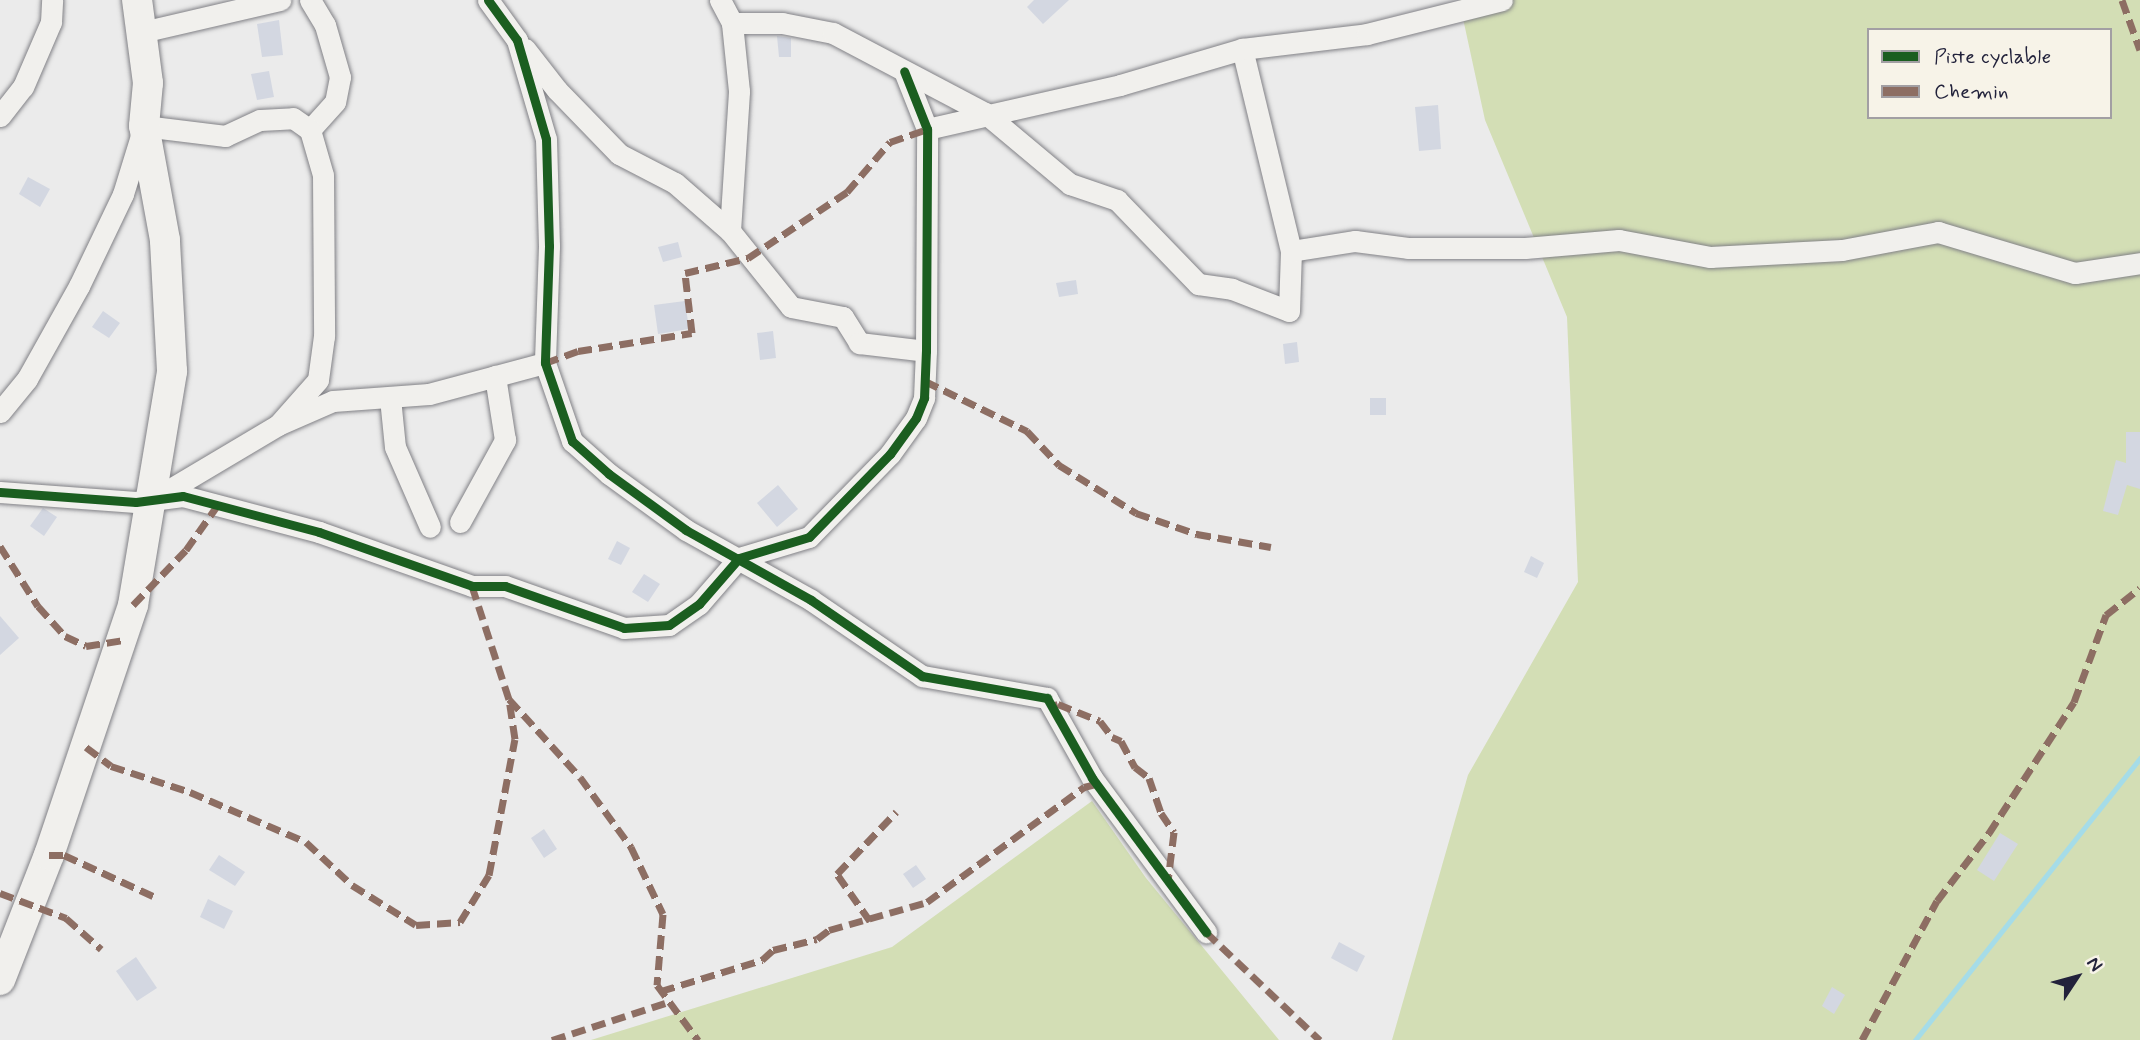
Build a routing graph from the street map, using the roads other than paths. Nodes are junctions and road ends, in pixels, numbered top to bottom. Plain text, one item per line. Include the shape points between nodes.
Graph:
1 (52, 0) edge
2 (137, 0) edge
3 (280, 0) edge
4 (310, 0) edge
5 (488, 0) edge
6 (720, 0) edge
7 (1502, 0) edge
8 (732, 23) junction
9 (142, 32) junction
10 (517, 40) junction
11 (1241, 48) junction
12 (904, 71) junction
13 (985, 113) junction
14 (0, 116) edge
15 (144, 126) junction
16 (927, 129) junction
17 (310, 130) junction
18 (730, 230) junction
19 (1291, 251) junction
20 (2140, 263) edge
21 (926, 351) junction
22 (545, 363) junction
23 (495, 376) junction
24 (390, 398) junction
25 (0, 412) edge
26 (278, 425) junction
27 (0, 492) edge
28 (151, 500) junction
29 (460, 522) dead end
30 (430, 527) dead end
31 (739, 558) junction
32 (1206, 932) dead end
33 (0, 980) edge

1 - 14 street via 51,22 23,87
2 - 9 street
3 - 9 street
4 - 17 street via 325,25 340,77 335,102
5 - 10 street
6 - 8 street
7 - 11 street via 1367,34
8 - 12 street via 782,23 833,33
8 - 18 street via 739,91
9 - 15 street via 148,83
10 - 18 street via 557,90 619,154 675,183
10 - 22 street via 546,139
11 - 13 street via 1120,85
11 - 19 street
12 - 13 street
12 - 16 street
13 - 16 street
13 - 19 street via 1070,184 1117,200 1198,284 1232,289 1289,311
15 - 17 street via 225,136 260,120 293,118
15 - 25 street via 123,194 79,286 27,379
15 - 28 street via 165,240 172,371
16 - 21 street
17 - 26 street via 323,175 324,336 318,380
18 - 21 street via 791,307 843,317 859,343
19 - 20 street via 1355,241 1408,248 1525,248 1619,240 1710,257 1842,250 1938,232 2076,273
21 - 31 street via 924,398 916,418 890,454 809,537
22 - 23 street
22 - 31 street via 572,441 686,530
23 - 24 street via 429,394
23 - 29 street via 505,440
24 - 26 street via 333,401
24 - 30 street via 395,447
26 - 28 street via 209,470
27 - 28 street via 75,501
28 - 31 street via 183,496 319,532 405,565 472,586 505,586 624,628 669,625 699,604
28 - 33 street via 133,605 49,855
31 - 32 street via 811,600 922,676 1047,698 1092,778

